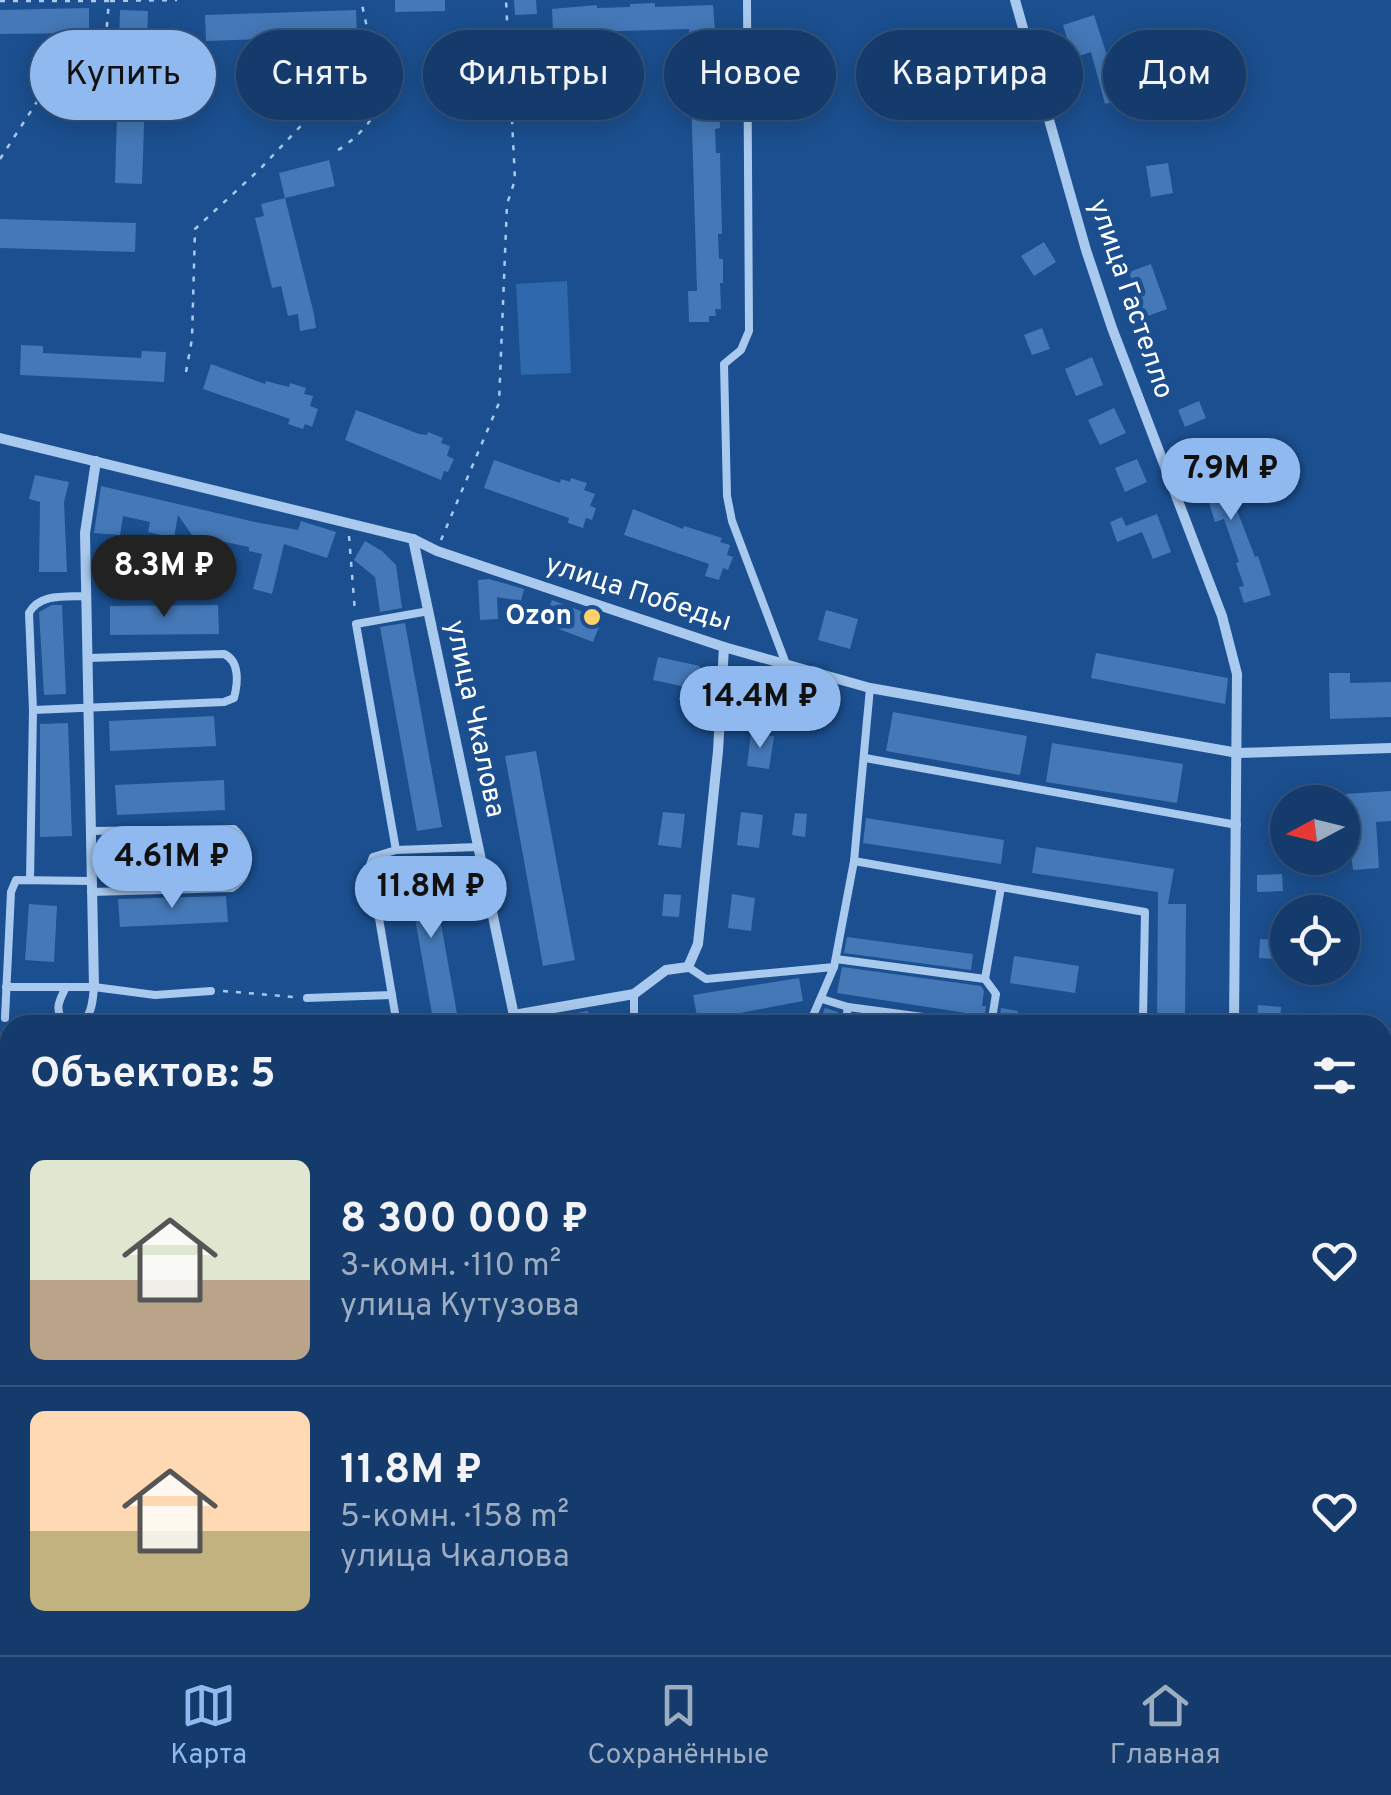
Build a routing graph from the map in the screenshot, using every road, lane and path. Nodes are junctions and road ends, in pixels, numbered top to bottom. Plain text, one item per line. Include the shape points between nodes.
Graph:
1 (177, 0) edge
2 (506, 0) edge
3 (747, 0) edge
4 (1014, 0) edge
5 (0, 1) edge
6 (109, 2) edge
7 (107, 30) edge
8 (367, 30) edge
9 (368, 30) edge
10 (30, 113) edge
11 (306, 120) edge
12 (370, 120) edge
13 (338, 150) dead end
14 (0, 159) edge
15 (186, 372) dead end
16 (0, 438) edge
17 (96, 461) junction
18 (348, 522) junction
19 (414, 539) junction
20 (437, 551) junction
21 (86, 596) junction
22 (429, 611) junction
23 (356, 624) junction
24 (724, 647) junction
25 (88, 658) junction
26 (786, 664) junction
27 (870, 688) junction
28 (90, 708) junction
29 (33, 710) junction
30 (1391, 748) edge
31 (1238, 752) junction
32 (865, 758) junction
33 (1237, 825) junction
34 (90, 831) junction
35 (478, 847) junction
36 (396, 850) junction
37 (854, 861) junction
38 (30, 880) junction
39 (91, 886) junction
40 (1002, 887) junction
41 (835, 963) junction
42 (688, 966) junction
43 (985, 978) junction
44 (66, 987) junction
45 (94, 987) junction
46 (6, 988) junction
47 (211, 990) joint
48 (634, 994) junction
49 (392, 996) junction
50 (307, 998) joint
51 (822, 999) junction
52 (848, 1007) junction
53 (5, 1015) edge
54 (59, 1015) edge
55 (90, 1015) edge
56 (395, 1015) edge
57 (514, 1015) edge
58 (538, 1015) edge
59 (634, 1015) edge
60 (814, 1015) edge
61 (846, 1015) edge
62 (908, 1015) edge
63 (993, 1015) edge
64 (1143, 1015) edge
65 (1234, 1015) edge

1 - 6 path
2 - 20 path via 515,180 507,204 499,403
3 - 26 lane via 749,330 724,364 727,496
4 - 31 street, улица Гастелло via 1112,328 1222,616 1236,674
5 - 6 path
6 - 7 path
8 - 9 path via 361,0
10 - 14 path
11 - 15 path via 195,229
12 - 13 path
16 - 17 street, улица Победы
17 - 18 street, улица Победы
17 - 21 street via 86,508
18 - 19 street, улица Победы
18 - 23 path
19 - 20 street, улица Победы
19 - 22 street, улица Чкалова
20 - 24 street, улица Победы
21 - 25 street
21 - 29 lane via 34,604
22 - 23 lane
22 - 35 street, улица Чкалова
23 - 36 lane
24 - 26 street, улица Победы
24 - 42 street via 698,944
25 - 28 street
25 - 28 lane via 224,654 235,664 237,687 224,702
26 - 27 street, улица Победы
27 - 31 street, улица Победы
27 - 32 lane
28 - 29 lane
28 - 34 street
29 - 38 lane
30 - 31 street, улица Победы
31 - 33 street, улица Гастелло
32 - 33 lane
32 - 37 lane
33 - 65 street, улица Гастелло
34 - 39 street
34 - 39 lane via 234,829 248,853 247,870 232,888
35 - 36 lane
35 - 57 street, улица Чкалова
36 - 49 lane via 378,854 370,865
37 - 40 lane
37 - 41 lane
38 - 39 lane
38 - 46 lane via 16,880 10,892
39 - 45 street
40 - 43 lane
40 - 64 lane via 1145,912
41 - 42 lane via 706,979
41 - 43 lane
41 - 51 lane
42 - 48 street via 666,970
43 - 63 lane via 996,994
44 - 45 lane
44 - 46 lane
44 - 54 lane
45 - 47 lane via 156,995
45 - 55 lane
46 - 53 lane
47 - 50 path
48 - 58 street
48 - 59 lane
49 - 50 lane
49 - 56 lane
51 - 52 lane
51 - 60 lane
52 - 61 lane
52 - 62 lane

